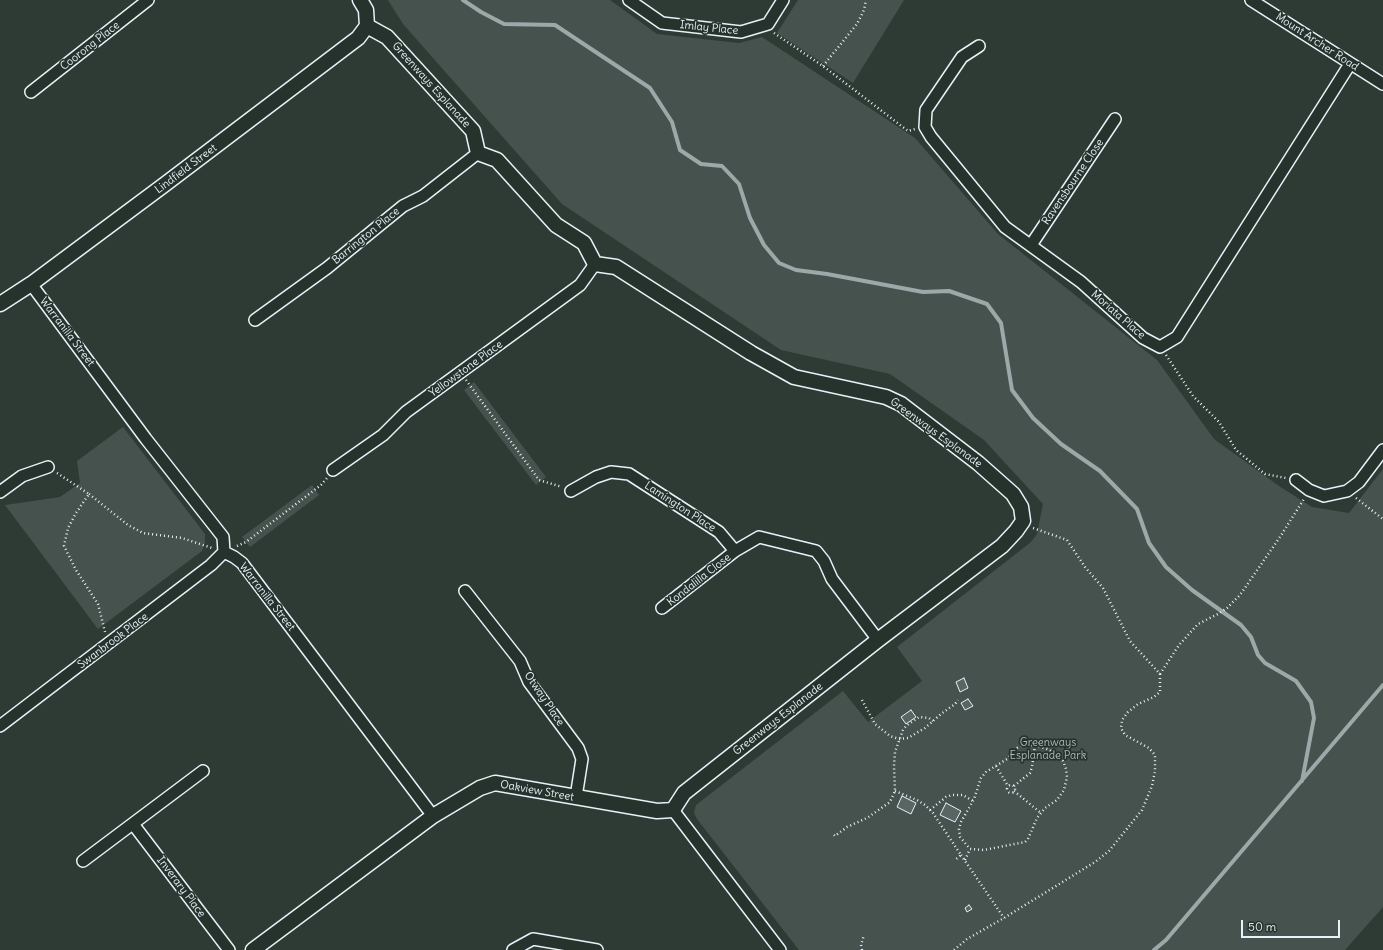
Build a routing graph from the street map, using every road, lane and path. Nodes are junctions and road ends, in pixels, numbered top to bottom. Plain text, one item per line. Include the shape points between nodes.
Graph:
1 (148, 0) edge
2 (360, 0) edge
3 (629, 0) edge
4 (783, 0) edge
5 (866, 0) edge
6 (1251, 0) edge
7 (768, 24) junction
8 (367, 26) junction
9 (979, 46) dead end
10 (1350, 64) junction
11 (823, 66) junction
12 (1383, 84) edge
13 (31, 92) dead end
14 (1114, 119) dead end
15 (925, 127) junction
16 (478, 153) junction
17 (1031, 245) junction
18 (596, 264) junction
19 (32, 284) junction
20 (0, 304) edge
21 (255, 320) dead end
22 (1160, 347) junction
23 (461, 372) junction
24 (1383, 450) edge
25 (48, 467) joint
26 (333, 470) joint
27 (1296, 480) joint
28 (572, 490) joint
29 (1309, 490) junction
30 (1347, 491) junction
31 (0, 492) edge
32 (89, 494) junction
33 (1383, 519) edge
34 (1022, 521) junction
35 (735, 551) junction
36 (224, 552) junction
37 (465, 590) dead end
38 (662, 608) dead end
39 (878, 640) junction
40 (109, 644) junction
41 (1160, 674) junction
42 (862, 700) dead end
43 (958, 700) dead end
44 (933, 721) junction
45 (0, 726) edge
46 (900, 739) junction
47 (1035, 745) junction
48 (996, 766) junction
49 (203, 771) dead end
50 (1008, 786) junction
51 (1014, 786) junction
52 (895, 791) junction
53 (1014, 791) junction
54 (576, 797) junction
55 (973, 801) junction
56 (673, 810) junction
57 (930, 810) junction
58 (1041, 813) junction
59 (434, 816) junction
60 (133, 824) junction
61 (834, 835) dead end
62 (970, 849) junction
63 (961, 855) junction
64 (955, 860) dead end
65 (965, 860) junction
66 (83, 861) dead end
67 (1004, 918) junction
68 (864, 935) dead end
69 (229, 950) edge
70 (253, 950) edge
71 (513, 950) edge
72 (597, 950) edge
73 (780, 950) edge
74 (862, 950) edge
75 (954, 950) edge

1 - 13 street, Coorong Place
2 - 8 street via 366,10
3 - 7 street, Imlay Place via 662,23 741,32
4 - 7 street
5 - 11 path via 857,24
6 - 10 street, Mount Archer Road
7 - 11 path via 775,34
8 - 16 street, Greenways Esplanade via 387,37 473,131
8 - 19 street, Lindfield Street via 358,38
9 - 15 street via 962,57 926,110
10 - 12 street, Mount Archer Road
10 - 22 street via 1177,337
11 - 15 path via 908,131
14 - 17 street, Ravensbourne Close
15 - 17 street, Moriata Place via 1004,227
16 - 18 street via 497,160 556,225 584,243
16 - 21 street, Barrington Place
17 - 22 street, Moriata Place via 1080,282 1142,338
18 - 23 street, Yellowstone Place via 580,285
18 - 34 street, Greenways Esplanade via 616,267 751,353 794,377 886,397 901,404 978,463 1013,494 1021,507
19 - 20 street, Lindfield Street
19 - 36 street, Warranilla Street via 223,537
22 - 27 path via 1193,396 1219,422 1236,450 1265,474
23 - 26 street, Yellowstone Place
23 - 28 path via 539,480
24 - 30 street via 1359,482
25 - 31 street via 22,476
25 - 32 path
26 - 36 path via 321,485 246,542
27 - 29 street
28 - 35 street, Lamington Place via 611,472 629,474 719,532
29 - 30 street via 1324,496
29 - 41 path via 1240,595 1227,608 1198,624
30 - 33 path
32 - 36 path via 128,525 143,533 182,538
32 - 40 path via 68,528 64,546 98,604
34 - 39 street, Greenways Esplanade via 1002,546
34 - 41 path via 1031,527 1067,540 1103,588 1130,642
35 - 38 street, Kondalilla Close
35 - 39 street via 759,537 816,551 832,579
36 - 40 street, Swanbrook Place via 212,565
36 - 59 street, Warranilla Street via 242,563
37 - 54 street, Otway Place via 520,661 529,682 578,748 582,758
39 - 56 street, Greenways Esplanade via 684,793
40 - 45 street, Swanbrook Place
41 - 67 path via 1160,692 1138,704 1122,720 1121,728 1125,735 1149,748 1155,755 1152,786 1142,810 1109,851 1095,862
42 - 46 path via 875,724 890,736
43 - 44 path
44 - 46 path via 915,734
44 - 46 path via 919,717 906,726
46 - 52 path via 895,752
47 - 48 path via 1017,748
47 - 51 path via 1030,773
47 - 58 path via 1056,754 1063,761 1067,777 1064,790 1057,800
48 - 50 path
48 - 55 path via 981,778
49 - 60 street
50 - 51 path
50 - 53 path via 1007,791
51 - 53 path
52 - 57 path via 917,800
52 - 61 path via 890,802 867,818
53 - 58 path
54 - 56 street, Oakview Street via 657,811
54 - 59 street, Oakview Street via 495,783 480,788
55 - 57 path via 962,795 952,794
55 - 62 path via 959,829 960,837
56 - 73 street
57 - 63 path
58 - 62 path via 1028,839 1022,843 976,851
59 - 70 street, Oakview Street
60 - 66 street
60 - 69 street, Inverary Place
62 - 65 path
63 - 64 path
63 - 65 path
65 - 67 path
67 - 75 path via 967,939
68 - 74 path
71 - 72 street via 533,939

